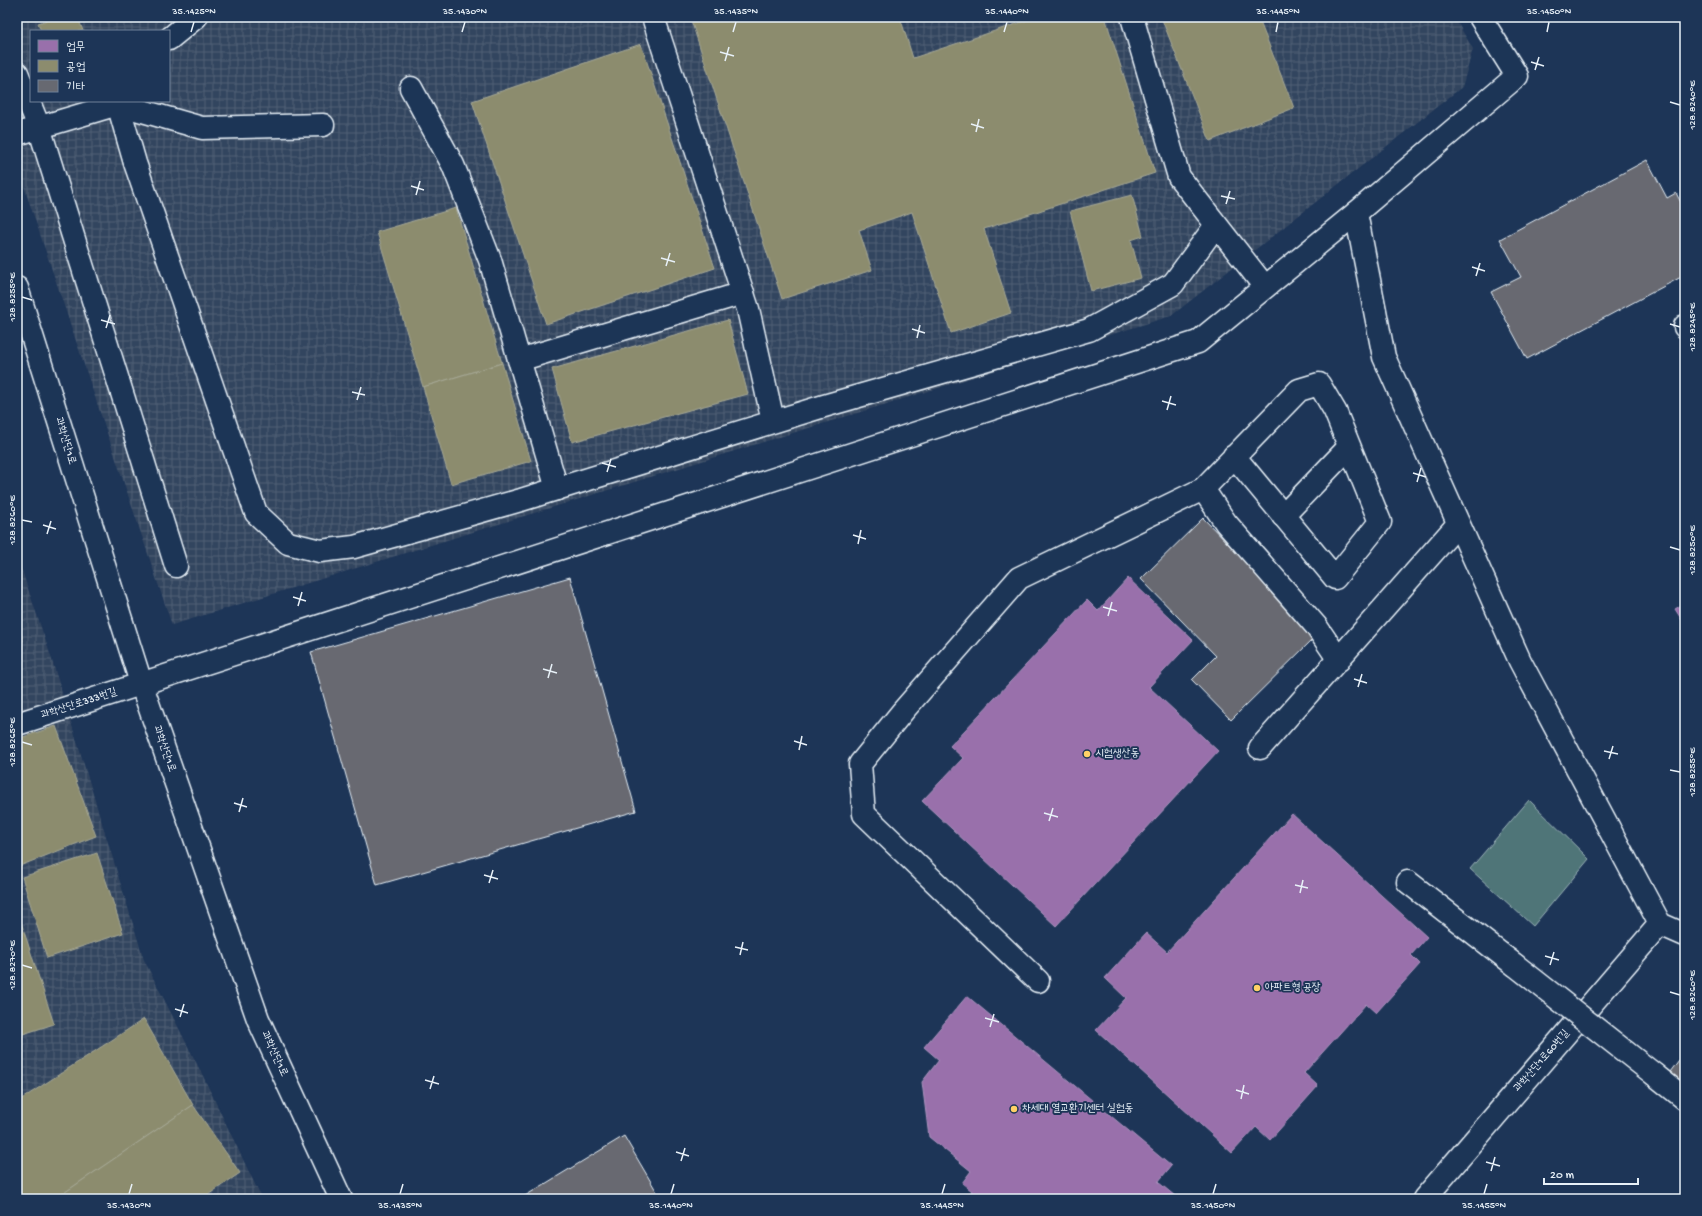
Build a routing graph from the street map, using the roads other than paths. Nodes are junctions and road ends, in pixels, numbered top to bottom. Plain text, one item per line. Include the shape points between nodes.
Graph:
1 (196, 17) edge
2 (653, 17) edge
3 (1132, 17) edge
4 (1480, 17) edge
5 (170, 38) edge
6 (17, 73) edge
7 (410, 88) dead end
8 (119, 102) edge
9 (323, 125) dead end
10 (39, 127) junction
11 (17, 134) edge
12 (1356, 213) junction
13 (1216, 225) junction
14 (1265, 287) junction
15 (17, 288) edge
16 (743, 293) junction
17 (519, 360) junction
18 (773, 421) junction
19 (1349, 447) junction
20 (1234, 456) junction
21 (557, 489) junction
22 (1203, 489) junction
23 (1283, 516) junction
24 (1458, 524) junction
25 (176, 566) dead end
26 (1339, 660) junction
27 (141, 683) junction
28 (17, 724) edge
29 (1260, 748) dead end
30 (1408, 882) dead end
31 (1660, 924) junction
32 (1685, 935) edge
33 (1038, 981) dead end
34 (1685, 1098) edge
35 (341, 1199) edge
36 (1424, 1199) edge

1 - 5 street
2 - 16 street
3 - 13 street via 1178,177
4 - 12 street, 과학산단로333번길 via 1517,76
6 - 10 street
7 - 17 street via 456,173 490,260
8 - 9 street via 202,128
8 - 10 street
8 - 21 street via 135,163 256,513 288,543 320,551 354,547
10 - 11 street
10 - 25 street
12 - 14 street, 과학산단로333번길
12 - 24 street via 1384,357
13 - 14 street
13 - 18 street via 1173,284 1089,330
14 - 27 street, 과학산단로333번길 via 1198,342
15 - 27 street, 과학산단1로
16 - 17 street
16 - 18 street
17 - 21 street
18 - 21 street
19 - 20 street via 1335,411 1319,384 1299,390
19 - 23 street
19 - 23 street via 1380,522 1335,578
20 - 22 street
20 - 23 street
22 - 26 street via 1226,523 1316,626
22 - 33 street via 1019,578 860,764 864,814
24 - 26 street
24 - 31 street via 1520,662
26 - 29 street
27 - 28 street, 과학산단로333번길
27 - 35 street, 과학산단1로 via 258,1019
30 - 34 street, bridge
31 - 32 street
31 - 36 street, 과학산단1로60번길

